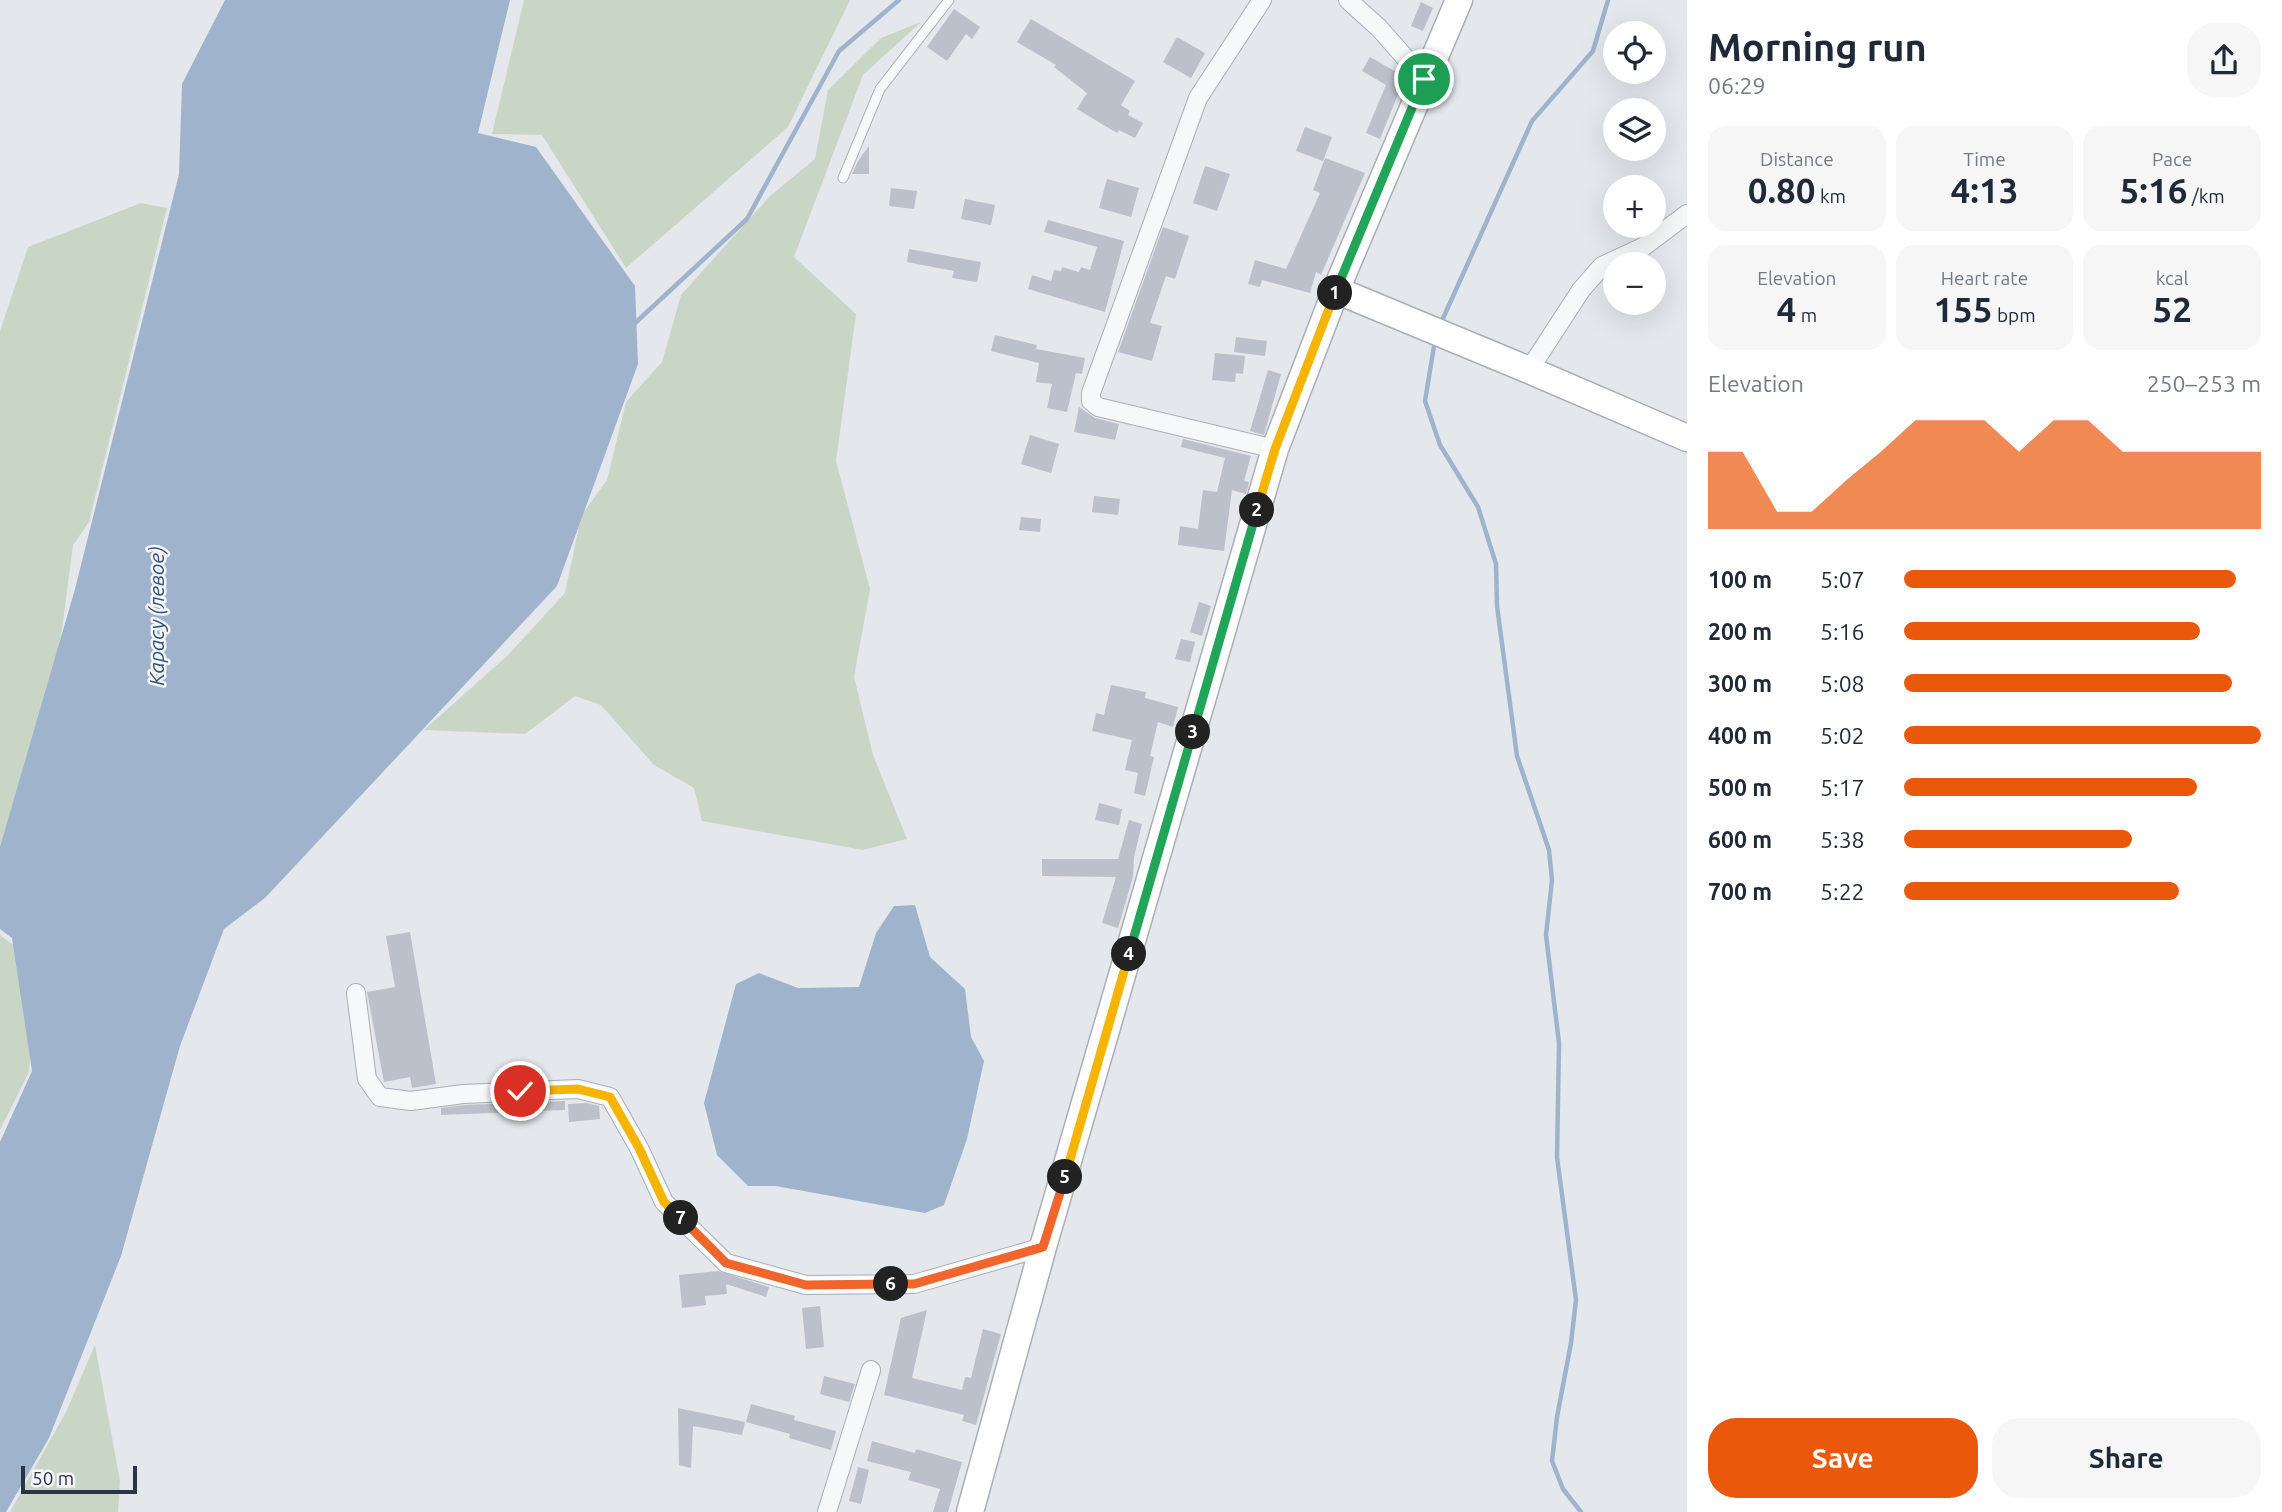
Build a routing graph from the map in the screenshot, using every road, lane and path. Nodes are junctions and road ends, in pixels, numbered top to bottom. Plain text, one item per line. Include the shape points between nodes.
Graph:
1 (949, 0) edge
2 (1262, 0) edge
3 (1348, 0) edge
4 (1458, 0) edge
5 (1424, 79) junction
6 (843, 177) dead end
7 (1687, 214) edge
8 (1336, 290) junction
9 (1530, 370) junction
10 (1687, 438) edge
11 (1275, 449) junction
12 (356, 993) dead end
13 (1043, 1247) junction
14 (871, 1370) dead end
15 (827, 1512) edge
16 (970, 1512) edge

1 - 6 lane via 880,89
2 - 11 street via 1198,98 1091,401 1098,407
3 - 5 street
4 - 5 main road
5 - 8 main road
7 - 9 street via 1643,247 1602,266 1581,290
8 - 9 main road
8 - 11 main road
9 - 10 main road
11 - 13 main road
12 - 13 street via 367,1079 380,1097 411,1101 578,1089 610,1097 664,1202 726,1263 806,1285 914,1284
13 - 16 main road
14 - 15 street

